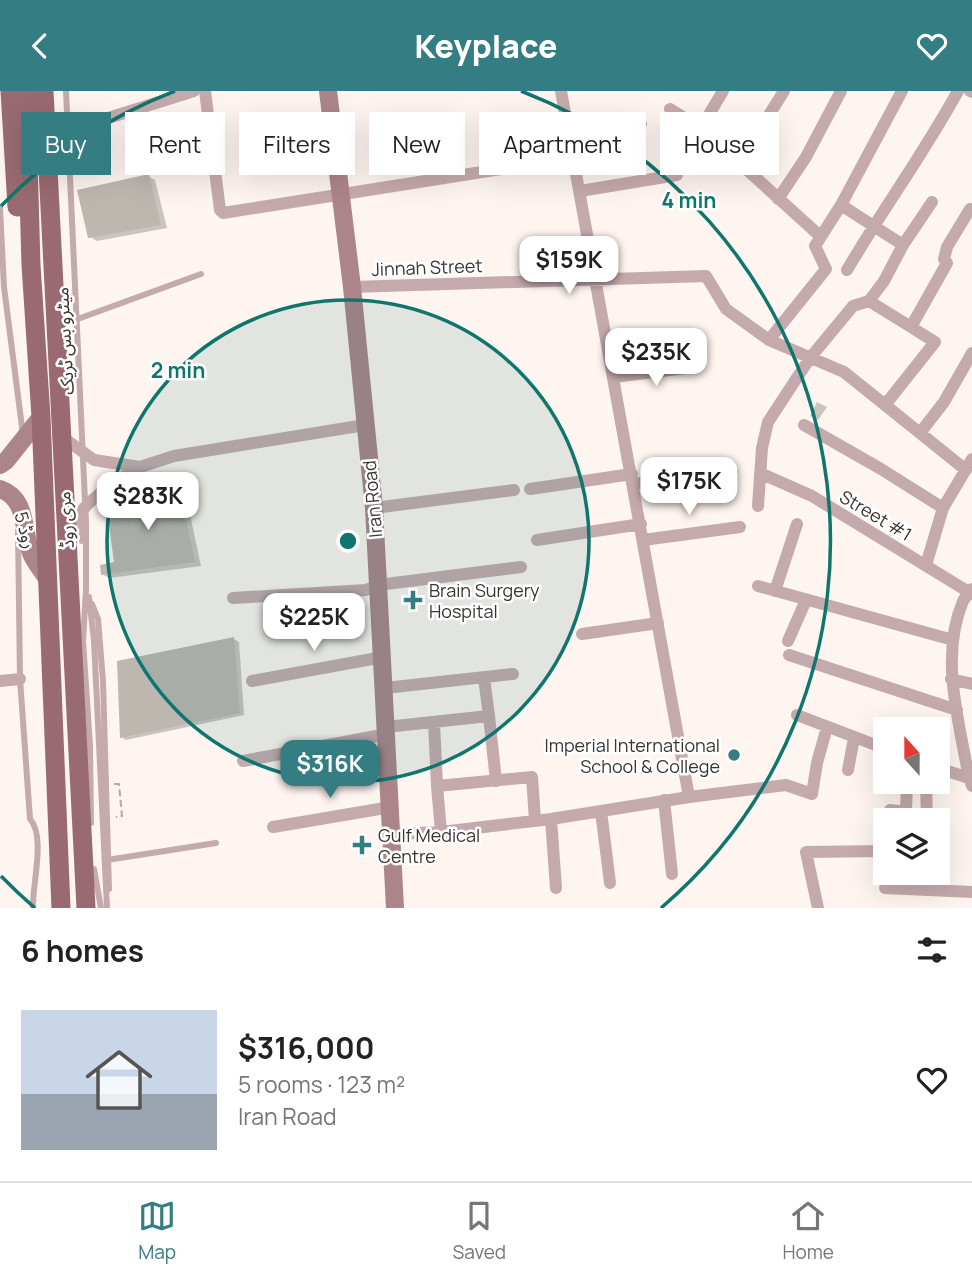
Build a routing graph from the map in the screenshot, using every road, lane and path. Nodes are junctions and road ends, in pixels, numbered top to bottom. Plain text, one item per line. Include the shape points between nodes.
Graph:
1 (10, 91) edge
2 (26, 91) edge
3 (44, 91) edge
4 (54, 91) edge
5 (66, 91) edge
6 (194, 91) edge
7 (205, 91) edge
8 (328, 91) edge
9 (561, 91) edge
10 (723, 91) edge
11 (784, 91) edge
12 (841, 91) edge
13 (902, 91) edge
14 (958, 91) edge
15 (670, 109) dead end
16 (565, 112) edge
17 (675, 112) edge
18 (711, 112) edge
19 (771, 112) edge
20 (111, 117) edge
21 (479, 173) edge
22 (577, 175) edge
23 (677, 175) dead end
24 (752, 175) edge
25 (580, 191) junction
26 (342, 196) junction
27 (778, 199) junction
28 (932, 202) dead end
29 (841, 205) junction
30 (0, 208) edge
31 (970, 209) dead end
32 (874, 225) junction
33 (820, 236) junction
34 (903, 245) junction
35 (31, 265) junction
36 (51, 267) junction
37 (847, 270) dead end
38 (201, 274) dead end
39 (595, 278) junction
40 (352, 287) junction
41 (869, 301) junction
42 (75, 320) dead end
43 (911, 327) junction
44 (769, 340) junction
45 (972, 353) edge
46 (810, 359) junction
47 (694, 367) dead end
48 (613, 377) junction
49 (885, 405) junction
50 (41, 417) junction
51 (365, 425) junction
52 (804, 425) dead end
53 (920, 433) junction
54 (61, 436) junction
55 (23, 437) junction
56 (0, 465) edge
57 (969, 465) edge
58 (140, 467) junction
59 (732, 471) dead end
60 (760, 473) junction
61 (633, 479) junction
62 (0, 489) edge
63 (530, 489) dead end
64 (514, 490) dead end
65 (758, 506) dead end
66 (22, 508) junction
67 (374, 508) junction
68 (943, 508) junction
69 (79, 511) junction
70 (641, 524) junction
71 (797, 524) dead end
72 (740, 527) dead end
73 (66, 530) junction
74 (537, 540) dead end
75 (643, 540) junction
76 (926, 565) junction
77 (521, 567) dead end
78 (46, 577) junction
79 (378, 585) junction
80 (758, 586) dead end
81 (86, 589) junction
82 (775, 591) junction
83 (971, 592) edge
84 (233, 598) dead end
85 (806, 600) junction
86 (658, 622) junction
87 (582, 634) dead end
88 (953, 640) junction
89 (788, 641) dead end
90 (789, 655) dead end
91 (383, 657) junction
92 (513, 674) dead end
93 (484, 678) junction
94 (951, 678) junction
95 (20, 680) junction
96 (0, 681) edge
97 (252, 681) dead end
98 (972, 684) edge
99 (385, 688) junction
100 (957, 710) junction
101 (797, 715) dead end
102 (489, 716) junction
103 (434, 722) junction
104 (827, 727) junction
105 (386, 730) junction
106 (854, 737) junction
107 (873, 744) edge
108 (243, 761) dead end
109 (848, 770) dead end
110 (950, 773) edge
111 (496, 781) junction
112 (971, 782) edge
113 (119, 784) dead end
114 (437, 786) junction
115 (689, 796) junction
116 (664, 800) junction
117 (391, 807) junction
118 (601, 811) junction
119 (122, 816) dead end
120 (551, 819) junction
121 (536, 820) junction
122 (274, 827) dead end
123 (441, 832) junction
124 (393, 834) junction
125 (92, 835) dead end
126 (216, 843) dead end
127 (873, 851) edge
128 (105, 860) junction
129 (93, 862) dead end
130 (673, 874) dead end
131 (610, 883) dead end
132 (556, 888) dead end
133 (885, 888) dead end
134 (972, 891) edge
135 (33, 908) edge
136 (61, 908) edge
137 (86, 908) edge
138 (104, 908) edge
139 (395, 908) edge
140 (818, 908) edge

1 - 35 main road via 17,203
2 - 35 main road, مری روڈ
3 - 36 main road, مری روڈ
4 - 36 main road via 61,241
5 - 81 lane, میٹرو بس ٹریک
6 - 20 street
7 - 26 street via 221,212
8 - 26 main road, Iran Road
9 - 16 street
10 - 18 street
11 - 19 street
12 - 27 street
13 - 29 street
14 - 32 street
15 - 17 street
21 - 26 street
22 - 25 street
23 - 25 street
24 - 27 street
25 - 39 street
26 - 40 main road, Iran Road
27 - 33 street
28 - 34 street
29 - 32 street
29 - 33 street
30 - 55 lane via 4,287
31 - 43 street via 947,247 947,263
32 - 34 street
32 - 37 street
33 - 44 street via 815,246 826,269
34 - 41 street
35 - 50 main road, مری روڈ
36 - 54 main road, مری روڈ
38 - 42 lane
39 - 40 street, Jinnah Street
39 - 44 street, Jinnah Street via 706,276 726,309
39 - 48 street
40 - 51 main road, Iran Road
41 - 43 street
41 - 46 street via 853,306
43 - 49 street via 935,342
44 - 46 street
45 - 53 street
46 - 49 street via 844,372
46 - 60 street via 768,422
47 - 48 street
48 - 61 street
49 - 53 street
50 - 55 main road
50 - 78 main road, مری روڈ
51 - 58 street via 174,456
51 - 67 main road, Iran Road
52 - 68 street
53 - 57 street
54 - 58 street via 94,460
54 - 73 main road, مری روڈ
55 - 56 main road
57 - 68 street
58 - 69 street
59 - 61 street
60 - 65 street
60 - 76 street, Street #1 via 812,496
61 - 63 street
61 - 70 street
62 - 66 main road, روڈ 5 via 10,492
64 - 67 street
66 - 78 main road, روڈ 5 via 31,553
66 - 95 lane via 18,530
67 - 79 main road, Iran Road
68 - 76 street
69 - 73 street
69 - 128 lane via 94,641
70 - 74 street
70 - 75 street
71 - 82 street
72 - 75 street
73 - 137 main road, مری روڈ
75 - 86 street
76 - 83 street, Street #1
77 - 79 street
78 - 136 main road, مری روڈ
79 - 84 street via 366,590
79 - 91 main road, Iran Road
80 - 82 street
81 - 125 lane, میٹرو بس ٹریک via 83,641
81 - 138 lane, میٹرو بس ٹریک via 98,619 103,681 110,881
82 - 85 street
83 - 88 street via 963,599
85 - 88 street
85 - 89 street
86 - 87 street
86 - 115 street
88 - 94 street
90 - 100 street
91 - 97 street
91 - 99 main road, Iran Road
92 - 93 street
93 - 99 street
93 - 102 street
94 - 98 street
94 - 100 street
95 - 96 street
95 - 135 lane via 38,865
99 - 105 main road, Iran Road
100 - 112 street
101 - 104 street
102 - 103 street
102 - 111 street
103 - 105 street
103 - 114 street
104 - 106 street
104 - 115 street via 812,794 786,785
105 - 108 street
105 - 117 main road, Iran Road
106 - 107 street
106 - 109 street
110 - 112 street
111 - 114 street
111 - 121 street via 532,777
113 - 119 path
114 - 123 street
115 - 116 street
116 - 118 street
116 - 130 street
117 - 122 street
117 - 124 main road, Iran Road
118 - 120 street
118 - 131 street
120 - 121 street
120 - 132 street
121 - 123 street
123 - 124 street
124 - 139 main road, Iran Road
126 - 128 lane
127 - 140 street via 806,852
128 - 138 lane
129 - 138 lane
133 - 134 street

